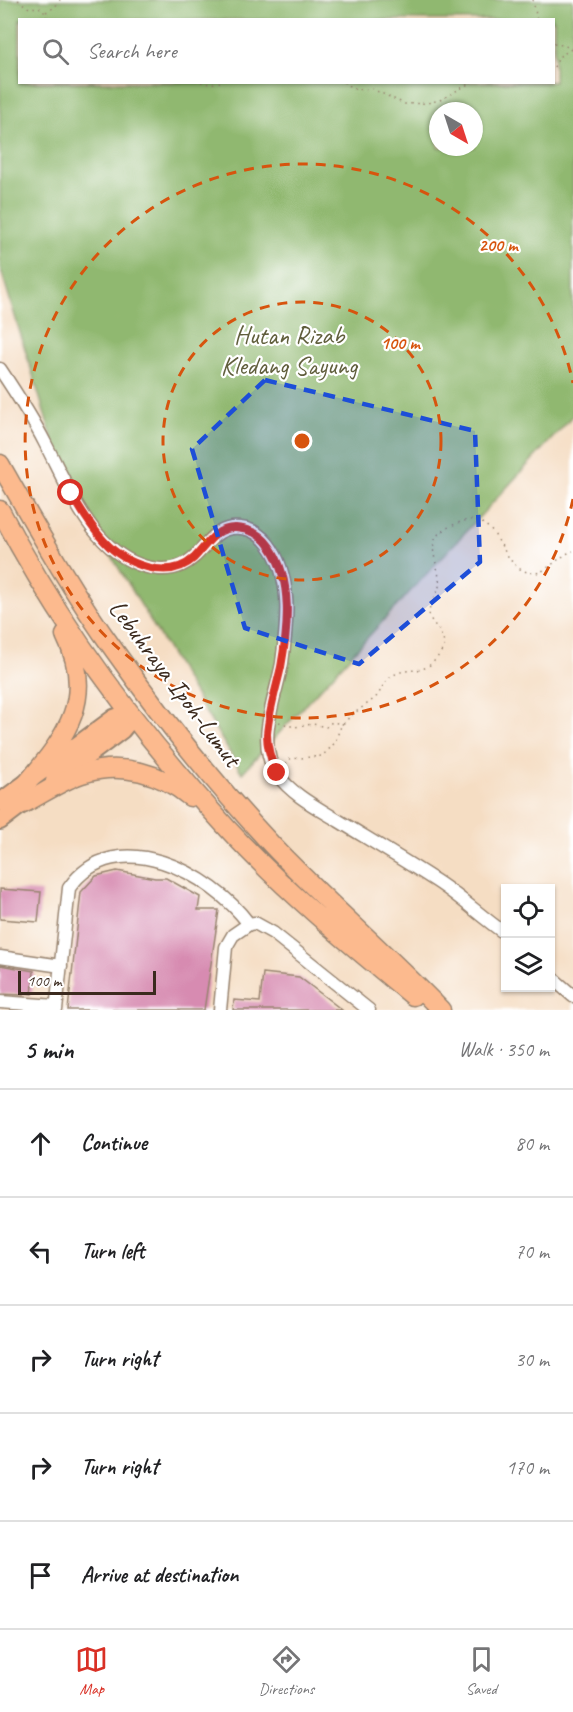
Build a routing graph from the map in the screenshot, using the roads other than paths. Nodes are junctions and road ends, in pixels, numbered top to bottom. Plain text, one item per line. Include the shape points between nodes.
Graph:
1 (0, 369) edge
2 (0, 464) edge
3 (0, 470) edge
4 (0, 510) edge
5 (34, 572) junction
6 (131, 714) junction
7 (27, 783) junction
8 (0, 802) edge
9 (23, 804) junction
10 (0, 821) edge
11 (228, 829) junction
12 (274, 847) junction
13 (249, 924) junction
14 (501, 930) edge
15 (0, 957) edge
16 (61, 966) junction
17 (555, 980) edge
18 (573, 996) edge
19 (0, 1002) edge
20 (56, 1008) edge
21 (220, 1010) edge
22 (369, 1010) edge
23 (430, 1010) edge
24 (441, 1010) edge

1 - 14 street via 87,519 120,554 148,567 172,569 189,561 220,531 230,528 252,530 267,542 278,559 284,580 287,614 282,663 267,735 277,773 311,803 436,880
2 - 12 highway, Lebuhraya Ipoh-Lumut via 113,649 216,781
3 - 6 highway via 43,557 133,695
4 - 5 highway, Lebuhraya Ipoh-Lumut
5 - 6 highway, Lebuhraya Ipoh-Lumut
5 - 7 highway via 74,654 78,693 62,739
6 - 7 main road via 114,718
6 - 9 main road via 122,730
6 - 11 highway, Lebuhraya Ipoh-Lumut
6 - 12 highway via 147,716 158,724 228,806
7 - 8 main road
9 - 10 main road
9 - 11 highway via 86,772 131,770 175,785
11 - 23 highway, Lebuhraya Ipoh-Lumut via 319,916
12 - 24 highway, Lebuhraya Ipoh-Lumut
13 - 16 street via 221,894 161,861 105,861 82,873 69,888
13 - 21 street via 233,935 226,947
13 - 22 street via 255,923 273,933
15 - 16 street
16 - 20 street
17 - 18 street
19 - 20 street

